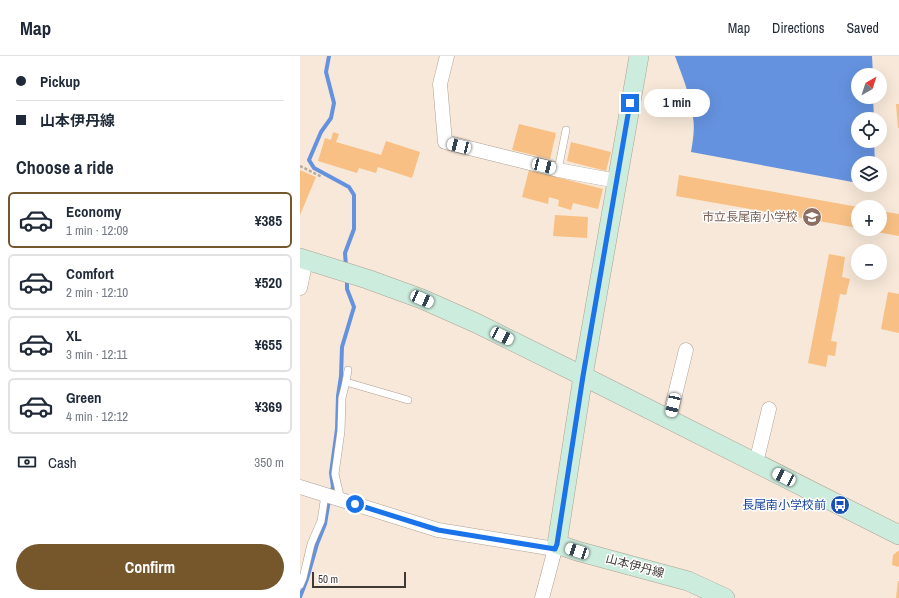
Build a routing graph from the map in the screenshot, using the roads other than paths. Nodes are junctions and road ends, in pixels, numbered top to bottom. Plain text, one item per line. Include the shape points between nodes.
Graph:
1 (446, 56) edge
2 (638, 56) edge
3 (566, 130) dead end
4 (558, 170) junction
5 (617, 181) junction
6 (303, 259) edge
7 (300, 288) edge
8 (686, 350) dead end
9 (348, 370) dead end
10 (583, 376) junction
11 (346, 382) junction
12 (408, 400) dead end
13 (769, 409) dead end
14 (669, 419) junction
15 (756, 463) junction
16 (300, 487) edge
17 (325, 495) junction
18 (341, 500) junction
19 (899, 535) edge
20 (556, 547) junction
21 (300, 585) edge
22 (542, 598) edge
23 (725, 598) edge

1 - 4 street via 440,84 445,142
2 - 5 main road
3 - 4 lane
4 - 5 street
5 - 10 main road
6 - 7 street
6 - 10 main road via 422,299
8 - 14 street
9 - 11 lane
10 - 14 main road
10 - 20 main road
11 - 12 lane
11 - 18 lane via 342,398 341,431 335,474
13 - 15 street
14 - 15 main road
15 - 19 main road
16 - 17 street
17 - 18 street
17 - 21 lane via 321,521 311,544
18 - 20 street via 438,530
20 - 22 street
20 - 23 main road, 山本伊丹線 via 688,581

